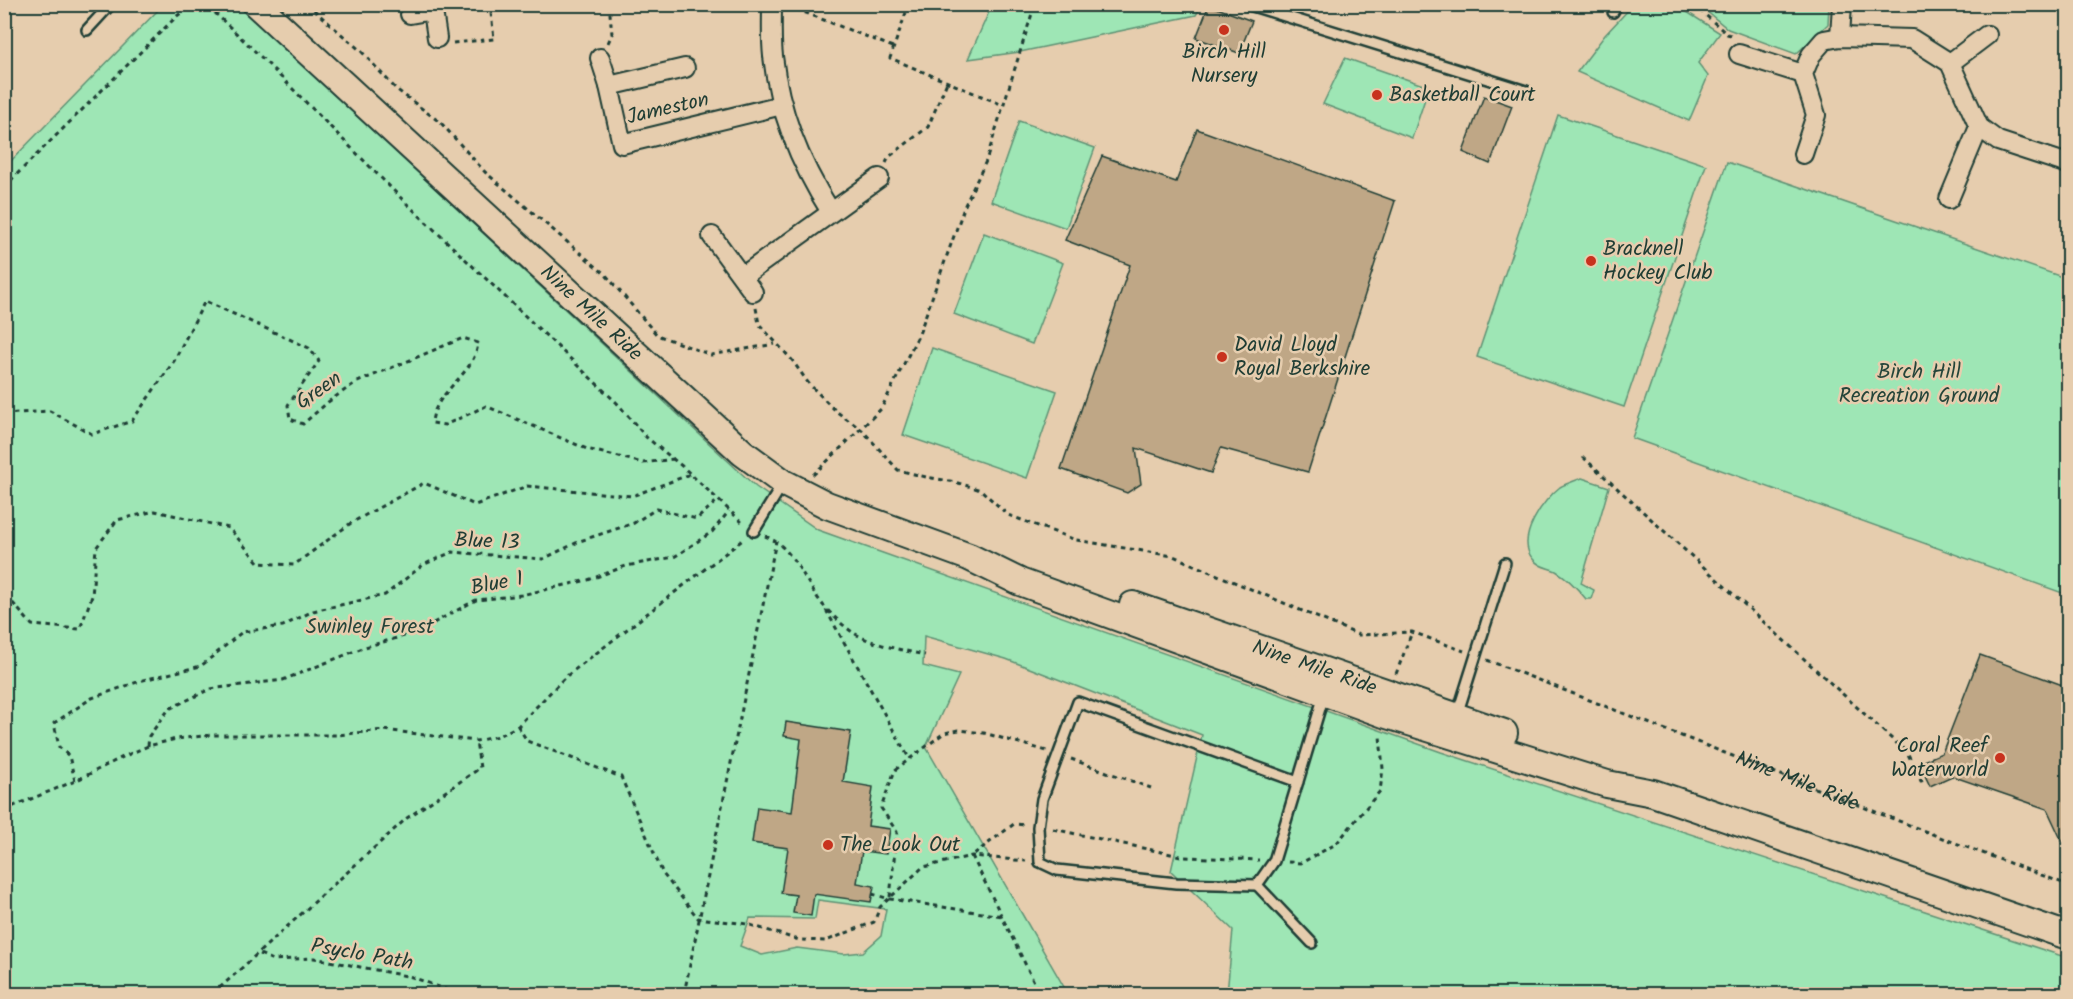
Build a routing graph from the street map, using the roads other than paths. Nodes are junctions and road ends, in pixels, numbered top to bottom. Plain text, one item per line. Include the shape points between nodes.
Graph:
1 (111, 4) edge
2 (256, 4) edge
3 (772, 4) edge
4 (1246, 4) edge
5 (1842, 4) edge
6 (433, 7) edge
7 (410, 14) dead end
8 (87, 30) dead end
9 (1987, 35) dead end
10 (1840, 37) junction
11 (437, 38) road end
12 (1739, 54) dead end
13 (600, 58) road end
14 (1950, 63) junction
15 (685, 68) dead end
16 (1803, 74) junction
17 (609, 86) junction
18 (1526, 91) dead end
19 (782, 105) junction
20 (1979, 127) junction
21 (1803, 154) dead end
22 (2068, 164) edge
23 (879, 178) road end
24 (1949, 199) dead end
25 (831, 212) junction
26 (712, 236) dead end
27 (791, 487) junction
28 (754, 531) road end
29 (1505, 563) dead end
30 (1328, 683) junction
31 (1453, 726) junction
32 (1298, 782) junction
33 (1257, 885) junction
34 (2068, 936) edge
35 (1312, 943) dead end

1 - 8 lane
2 - 27 main road, Nine Mile Ride via 743,453
3 - 19 street via 773,55
4 - 18 lane
5 - 10 street
6 - 7 street
6 - 11 street
9 - 14 street
10 - 14 street via 1912,39
10 - 16 street via 1824,40 1811,55
12 - 16 street
13 - 17 street, Jameston
14 - 20 street
15 - 17 street, Jameston
16 - 21 street via 1816,115
17 - 19 street, Jameston via 621,144
19 - 25 street via 815,186
20 - 22 street via 1998,141
20 - 24 street
23 - 25 street
25 - 26 street via 748,284
27 - 28 lane
27 - 30 main road, Nine Mile Ride via 827,505 969,557 1026,567
29 - 31 lane
30 - 31 main road, Nine Mile Ride
30 - 32 lane
31 - 34 main road, Nine Mile Ride via 1611,769 1653,793
32 - 33 lane via 1274,861
32 - 33 lane via 1078,702 1042,799 1038,827 1040,862 1057,870 1176,883
33 - 35 lane

